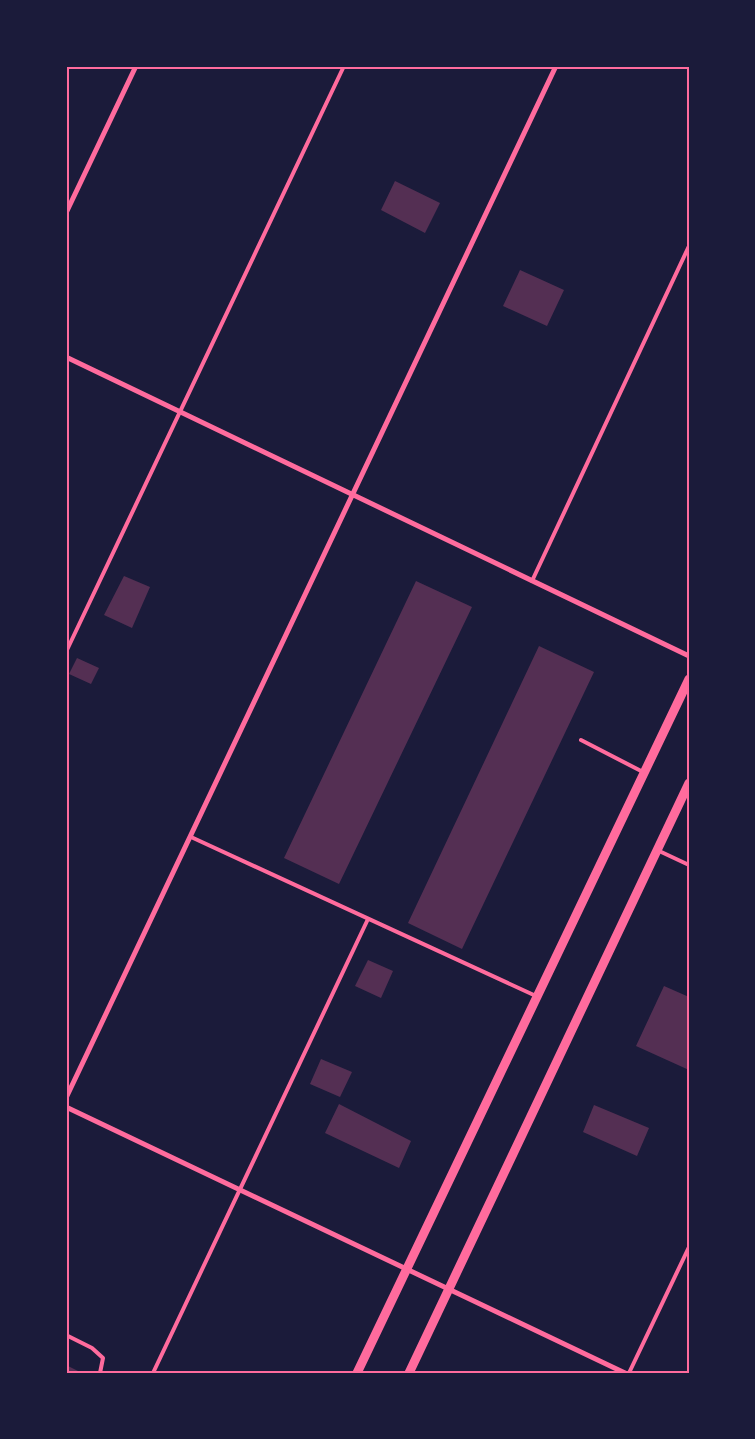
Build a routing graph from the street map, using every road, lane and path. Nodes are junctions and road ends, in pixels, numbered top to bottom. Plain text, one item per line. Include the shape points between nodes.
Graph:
1 (136, 66) edge
2 (344, 66) edge
3 (556, 66) edge
4 (66, 213) edge
5 (689, 246) edge
6 (66, 357) edge
7 (180, 412) junction
8 (354, 495) junction
9 (532, 581) junction
10 (66, 652) edge
11 (689, 656) edge
12 (689, 679) edge
13 (581, 740) dead end
14 (644, 773) junction
15 (689, 783) edge
16 (191, 836) junction
17 (657, 850) junction
18 (689, 865) edge
19 (368, 919) junction
20 (537, 997) junction
21 (66, 1098) edge
22 (66, 1106) edge
23 (240, 1189) junction
24 (689, 1247) edge
25 (407, 1269) junction
26 (448, 1289) junction
27 (66, 1335) edge
28 (100, 1373) edge
29 (153, 1373) edge
30 (357, 1373) edge
31 (408, 1373) edge
32 (627, 1373) edge

1 - 4 street
2 - 7 lane
3 - 8 street
5 - 9 lane
6 - 7 street
7 - 8 street
7 - 10 lane
8 - 9 street
8 - 16 street
9 - 11 street
12 - 14 street
13 - 14 lane
14 - 20 street
15 - 17 street
16 - 19 lane
16 - 21 street
17 - 18 lane
17 - 26 street
19 - 20 lane
19 - 23 lane
20 - 25 street
22 - 23 street
23 - 25 street
23 - 29 lane
24 - 32 lane
25 - 26 street
25 - 30 street
26 - 31 street
26 - 32 street
27 - 28 lane via 92,1348 103,1358

